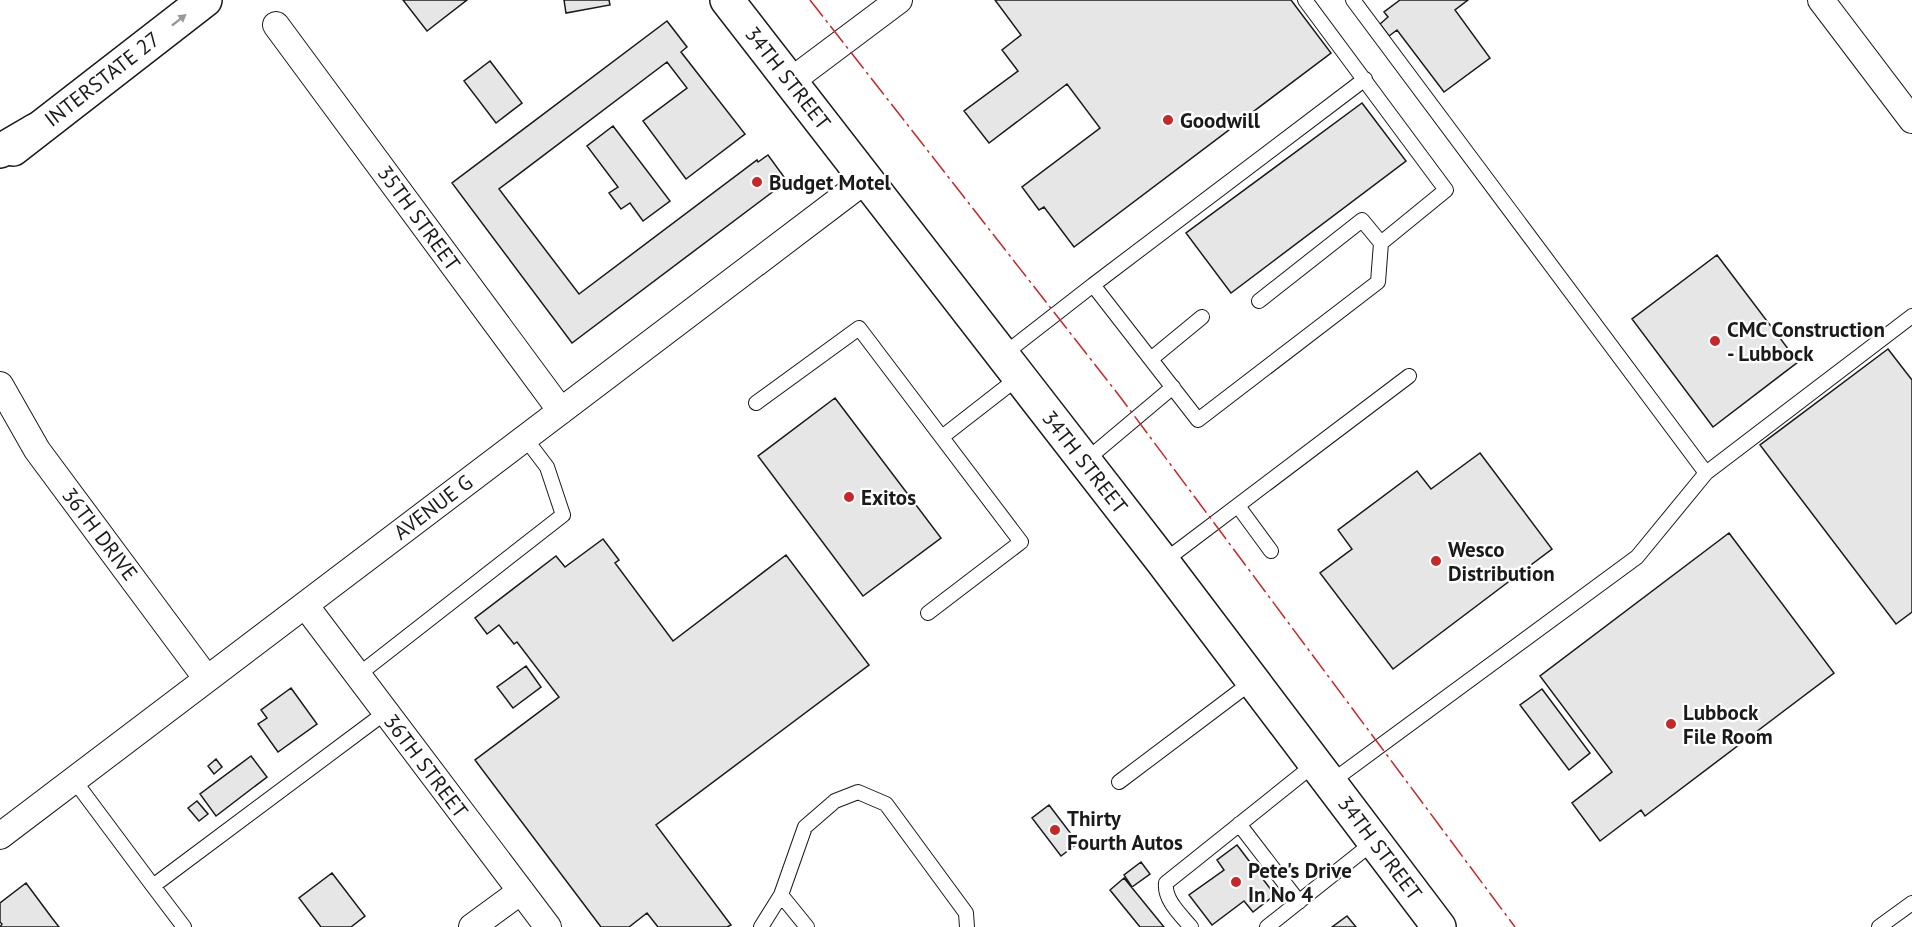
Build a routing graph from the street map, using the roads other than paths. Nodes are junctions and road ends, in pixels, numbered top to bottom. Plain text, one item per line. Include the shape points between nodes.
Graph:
1 (205, 0) edge
2 (727, 0) edge
3 (899, 0) edge
4 (1305, 0) edge
5 (1353, 0) edge
6 (1821, 0) edge
7 (276, 25) dead end
8 (1365, 79) junction
9 (791, 81) junction
10 (1912, 120) edge
11 (36, 130) junction
12 (0, 151) edge
13 (0, 159) edge
14 (867, 180) junction
15 (1381, 243) junction
16 (1093, 285) junction
17 (1259, 301) dead end
18 (1912, 316) edge
19 (1202, 317) dead end
20 (1151, 359) junction
21 (1011, 366) junction
22 (1409, 376) dead end
23 (0, 385) edge
24 (1173, 387) junction
25 (756, 404) dead end
26 (561, 411) junction
27 (942, 437) junction
28 (525, 438) junction
29 (1085, 461) junction
30 (1706, 473) junction
31 (1238, 506) junction
32 (1271, 551) dead end
33 (1163, 562) junction
34 (305, 605) junction
35 (928, 613) dead end
36 (358, 675) junction
37 (207, 679) junction
38 (1253, 681) junction
39 (386, 712) junction
40 (1323, 773) junction
41 (74, 780) junction
42 (1119, 782) dead end
43 (1239, 824) junction
44 (0, 836) edge
45 (1375, 842) junction
46 (153, 886) junction
47 (521, 891) junction
48 (782, 896) junction
49 (1299, 902) junction
50 (1912, 903) edge
51 (184, 927) edge
52 (472, 927) edge
53 (548, 927) edge
54 (761, 927) edge
55 (807, 927) edge
56 (967, 927) edge
57 (1191, 927) edge
58 (1267, 927) edge
59 (1440, 927) edge
60 (1879, 927) edge

11 -> 1 main road, INTERSTATE 27
2 - 9 main road, 34TH STREET
3 - 9 street
4 - 8 lane
5 - 30 lane
6 - 10 street
7 - 26 street, 35TH STREET
8 - 15 lane via 1446,190
8 - 16 lane
9 - 14 main road, 34TH STREET
11 - 12 main road
11 - 13 main road, INTERSTATE 27
14 - 21 main road, 34TH STREET
14 - 26 street, AVENUE G
15 - 17 lane via 1362,220
15 - 24 lane via 1378,282 1198,420
16 - 20 lane
16 - 21 lane
18 - 30 lane
19 - 20 lane
20 - 24 lane
21 - 27 lane
21 - 29 main road, 34TH STREET
22 - 31 lane
23 - 37 street, 36TH DRIVE via 37,450
24 - 29 lane
25 - 27 lane via 859,328
26 - 28 street, AVENUE G
27 - 35 lane via 1021,542
28 - 34 street, AVENUE G
28 - 36 lane via 547,466 562,515
29 - 33 main road, 34TH STREET
30 - 40 lane via 1637,557
31 - 32 lane
31 - 33 lane
33 - 38 main road, 34TH STREET
34 - 36 street, 36TH STREET
34 - 37 street, AVENUE G
36 - 39 street, 36TH STREET
37 - 41 street, AVENUE G
38 - 40 main road, 34TH STREET
38 - 42 lane
39 - 46 lane
39 - 47 street, 36TH STREET
40 - 43 lane
40 - 45 main road, 34TH STREET
41 - 44 street, AVENUE G
41 - 46 lane
43 - 49 lane
43 - 57 lane via 1166,883 1168,897
45 - 49 lane
45 - 59 main road, 34TH STREET
46 - 51 lane
47 - 52 street
47 - 53 street, 36TH STREET
48 - 54 lane
48 - 55 lane
48 - 56 lane via 805,826 835,801 858,792 886,804 966,913
49 - 58 lane
50 - 60 lane

